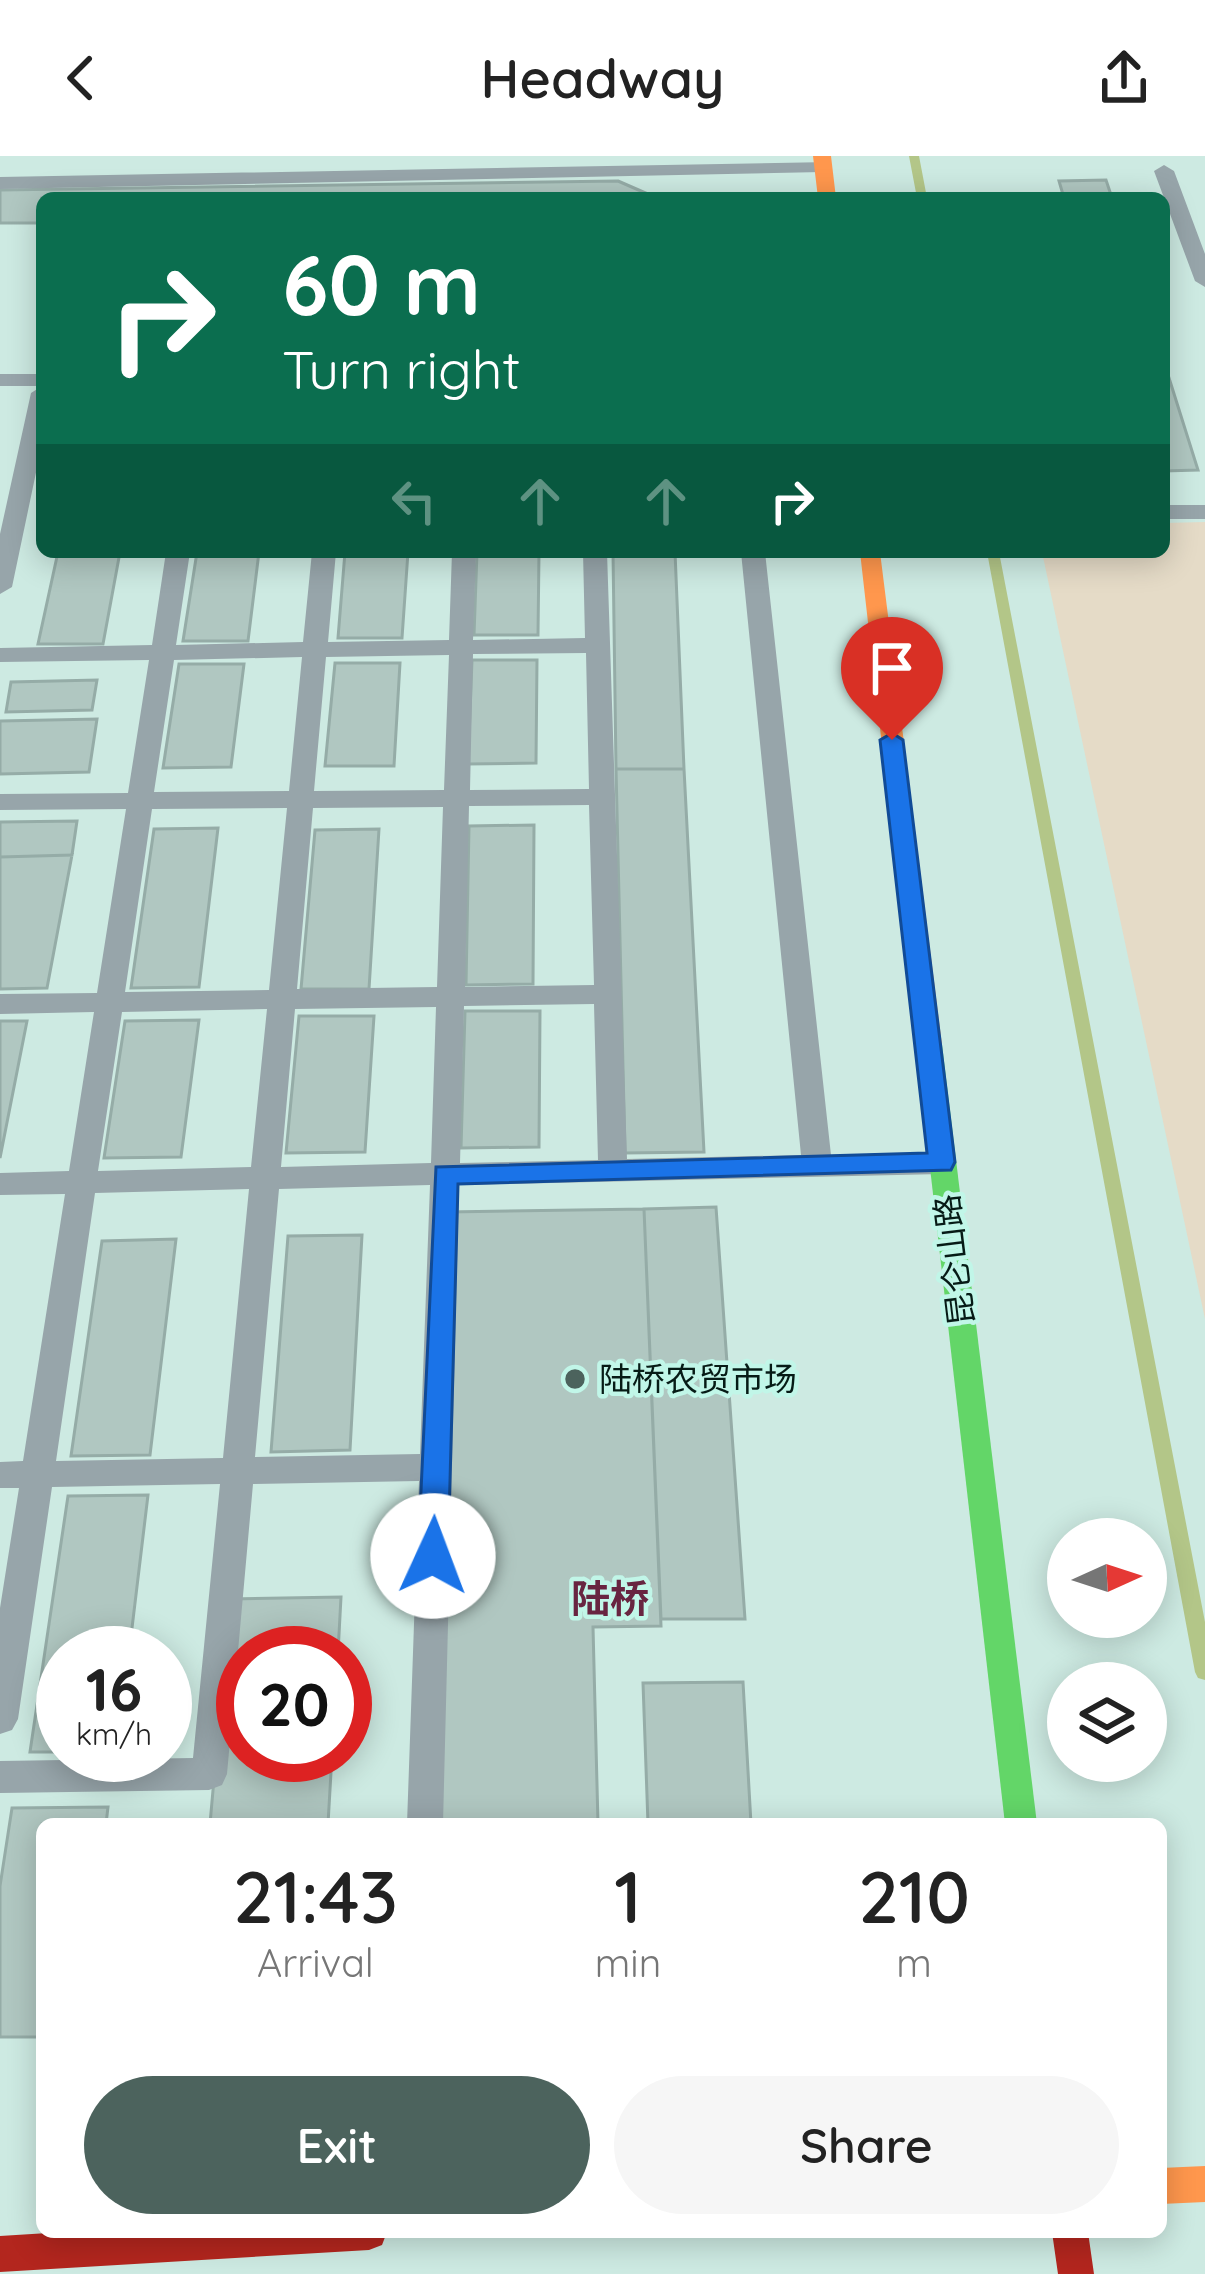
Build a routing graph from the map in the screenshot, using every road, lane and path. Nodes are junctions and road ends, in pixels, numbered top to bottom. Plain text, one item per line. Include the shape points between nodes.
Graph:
1 (68, 156) edge
2 (823, 161) edge
3 (714, 169) junction
4 (1164, 171) dead end
5 (63, 182) junction
6 (0, 183) edge
7 (716, 192) edge
8 (826, 192) edge
9 (1205, 281) edge
10 (0, 380) edge
11 (36, 380) edge
12 (36, 415) edge
13 (1170, 512) edge
14 (1205, 512) edge
15 (7, 521) edge
16 (177, 558) edge
17 (323, 558) edge
18 (464, 558) edge
19 (595, 558) edge
20 (754, 558) edge
21 (871, 558) edge
22 (0, 587) edge
23 (597, 645) junction
24 (461, 647) junction
25 (314, 650) junction
26 (163, 652) junction
27 (0, 655) edge
28 (602, 797) junction
29 (456, 798) junction
30 (301, 800) junction
31 (140, 801) junction
32 (0, 802) edge
33 (608, 994) junction
34 (450, 997) junction
35 (282, 1000) junction
36 (110, 1002) junction
37 (0, 1004) edge
38 (942, 1162) junction
39 (817, 1165) junction
40 (614, 1170) junction
41 (445, 1174) junction
42 (265, 1178) junction
43 (82, 1182) junction
44 (0, 1184) edge
45 (436, 1467) junction
46 (238, 1471) junction
47 (37, 1474) junction
48 (0, 1475) edge
49 (0, 1719) edge
50 (0, 1777) edge
51 (425, 1818) edge
52 (1020, 1818) edge
53 (1205, 2184) edge
54 (1167, 2186) edge
55 (269, 2238) edge
56 (1071, 2238) edge
57 (0, 2254) edge
58 (1076, 2274) edge

1 - 5 lane
2 - 3 lane
2 - 8 street
3 - 5 lane
3 - 7 lane
4 - 9 lane
5 - 6 lane
10 - 11 lane
12 - 15 lane
13 - 14 lane
15 - 22 lane
16 - 26 lane
17 - 25 lane
18 - 24 lane
19 - 23 lane
20 - 39 lane
21 - 38 street, 昆仑山路
23 - 24 lane
23 - 28 lane
24 - 25 lane
24 - 29 lane
25 - 26 lane
25 - 30 lane
26 - 27 lane
26 - 31 lane
28 - 29 lane
28 - 33 lane
29 - 30 lane
29 - 34 lane
30 - 31 lane
30 - 35 lane
31 - 32 lane
31 - 36 lane
33 - 34 lane
33 - 40 lane
34 - 35 lane
34 - 41 lane
35 - 36 lane
35 - 42 lane
36 - 37 lane
36 - 43 lane
38 - 39 lane
38 - 52 street, 昆仑山路
39 - 40 lane
40 - 41 lane
41 - 42 lane
41 - 45 lane
42 - 43 lane
42 - 46 lane
43 - 44 lane
43 - 47 lane
45 - 46 lane
45 - 51 lane
46 - 47 lane
46 - 50 lane via 209,1774
47 - 48 lane
47 - 49 lane
53 - 54 street
55 - 57 street
56 - 58 street

